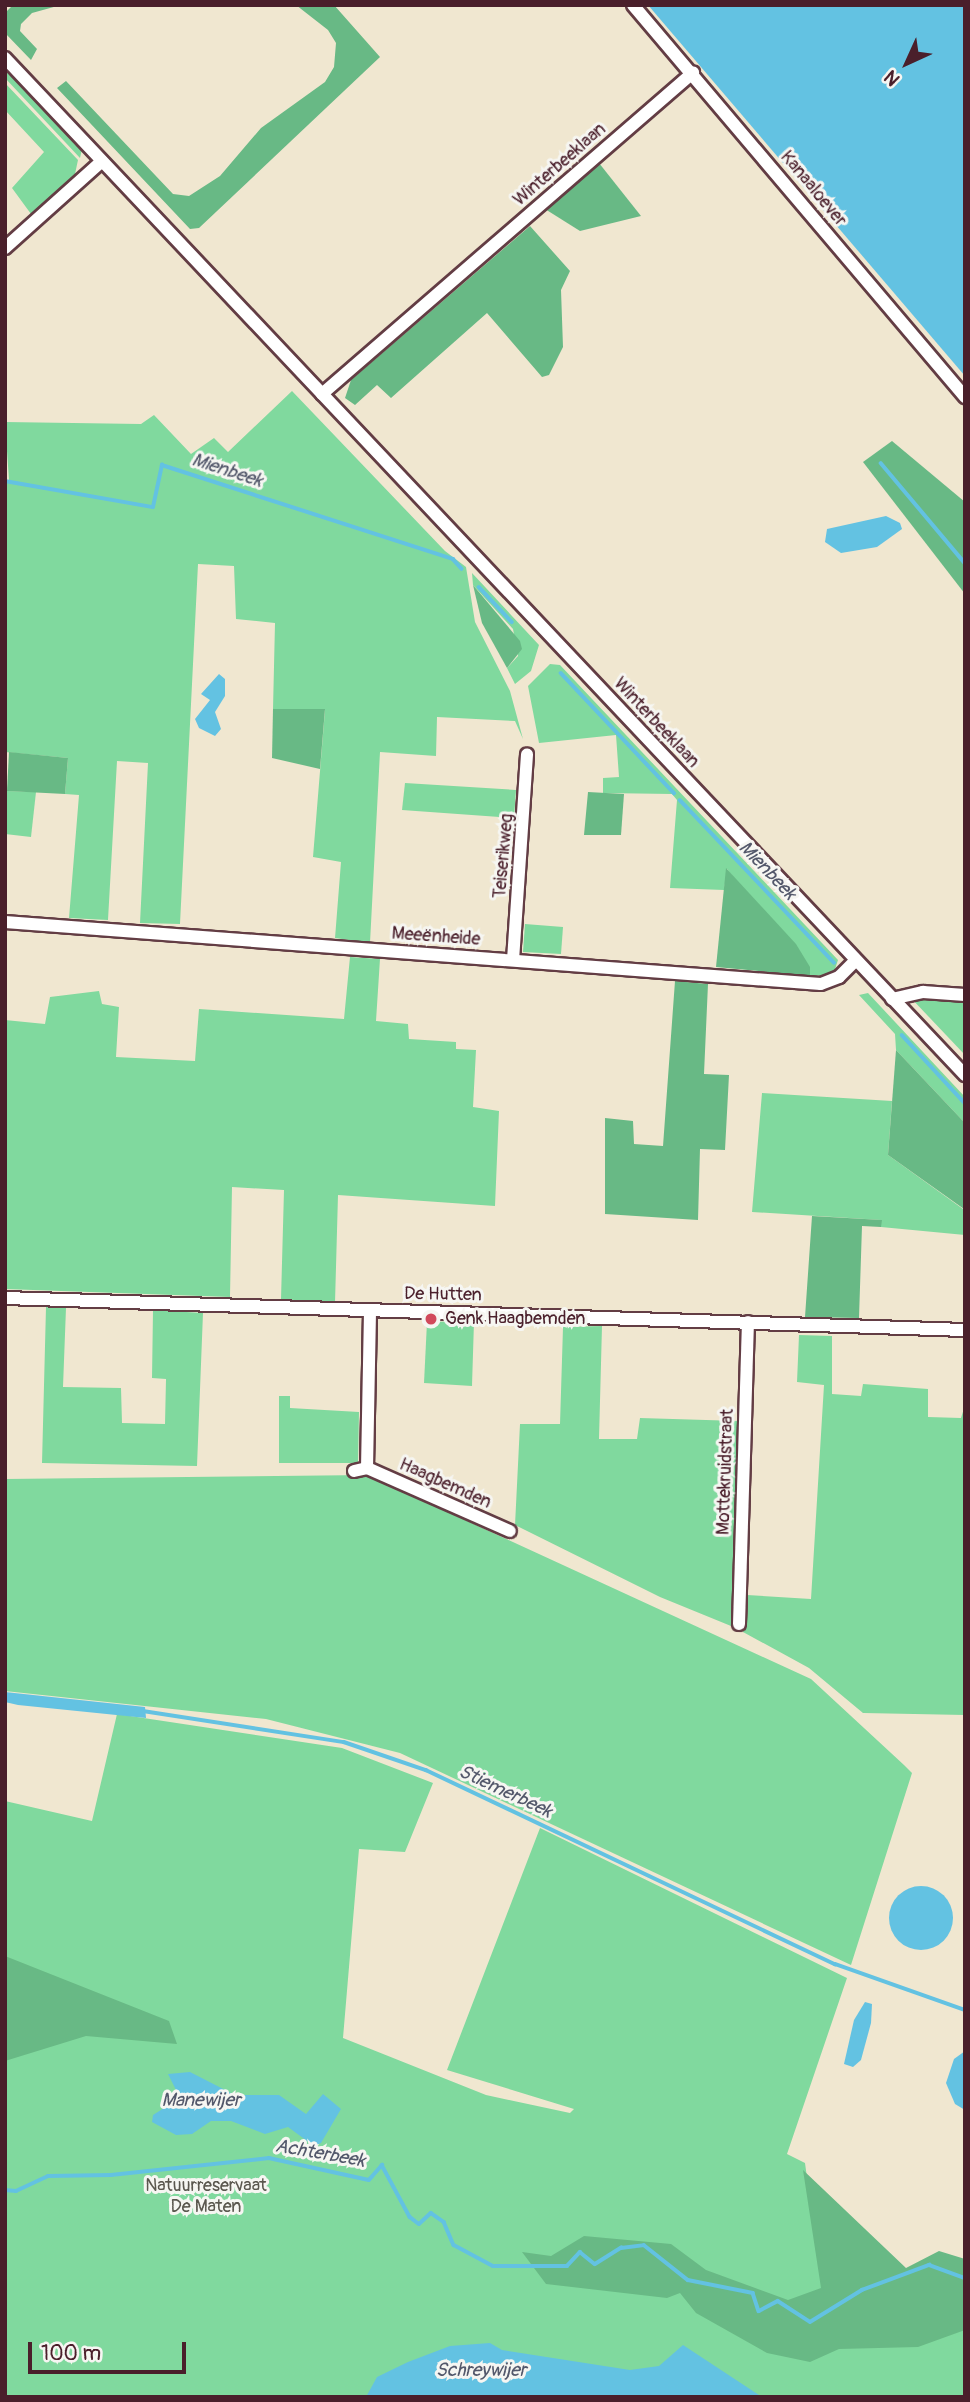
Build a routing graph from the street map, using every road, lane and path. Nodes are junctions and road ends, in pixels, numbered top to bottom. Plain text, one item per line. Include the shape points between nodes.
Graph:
1 (633, 5) edge
2 (5, 58) edge
3 (693, 74) junction
4 (102, 161) junction
5 (5, 248) edge
6 (322, 394) junction
7 (965, 397) edge
8 (527, 754) dead end
9 (5, 922) edge
10 (513, 960) junction
11 (855, 961) junction
12 (965, 995) edge
13 (892, 999) junction
14 (965, 1075) edge
15 (5, 1298) edge
16 (370, 1311) junction
17 (748, 1322) junction
18 (965, 1330) edge
19 (510, 1531) dead end
20 (739, 1624) dead end

1 - 3 street, Kanaaloever
2 - 4 street, Winterbeeklaan
3 - 6 street, Winterbeeklaan
3 - 7 street, Kanaaloever
4 - 5 street
4 - 6 street, Winterbeeklaan
6 - 11 street, Winterbeeklaan
8 - 10 street, Teiserikweg
9 - 10 street, Meeënheide
10 - 11 street, Meeënheide via 821,984 839,977
11 - 13 street, Winterbeeklaan
12 - 13 street via 923,992
13 - 14 street, Winterbeeklaan
15 - 16 street, De Hutten
16 - 17 street, De Hutten
16 - 19 street, Haagbemden via 360,1469
17 - 18 street, De Hutten
17 - 20 street, Mottekruidstraat

